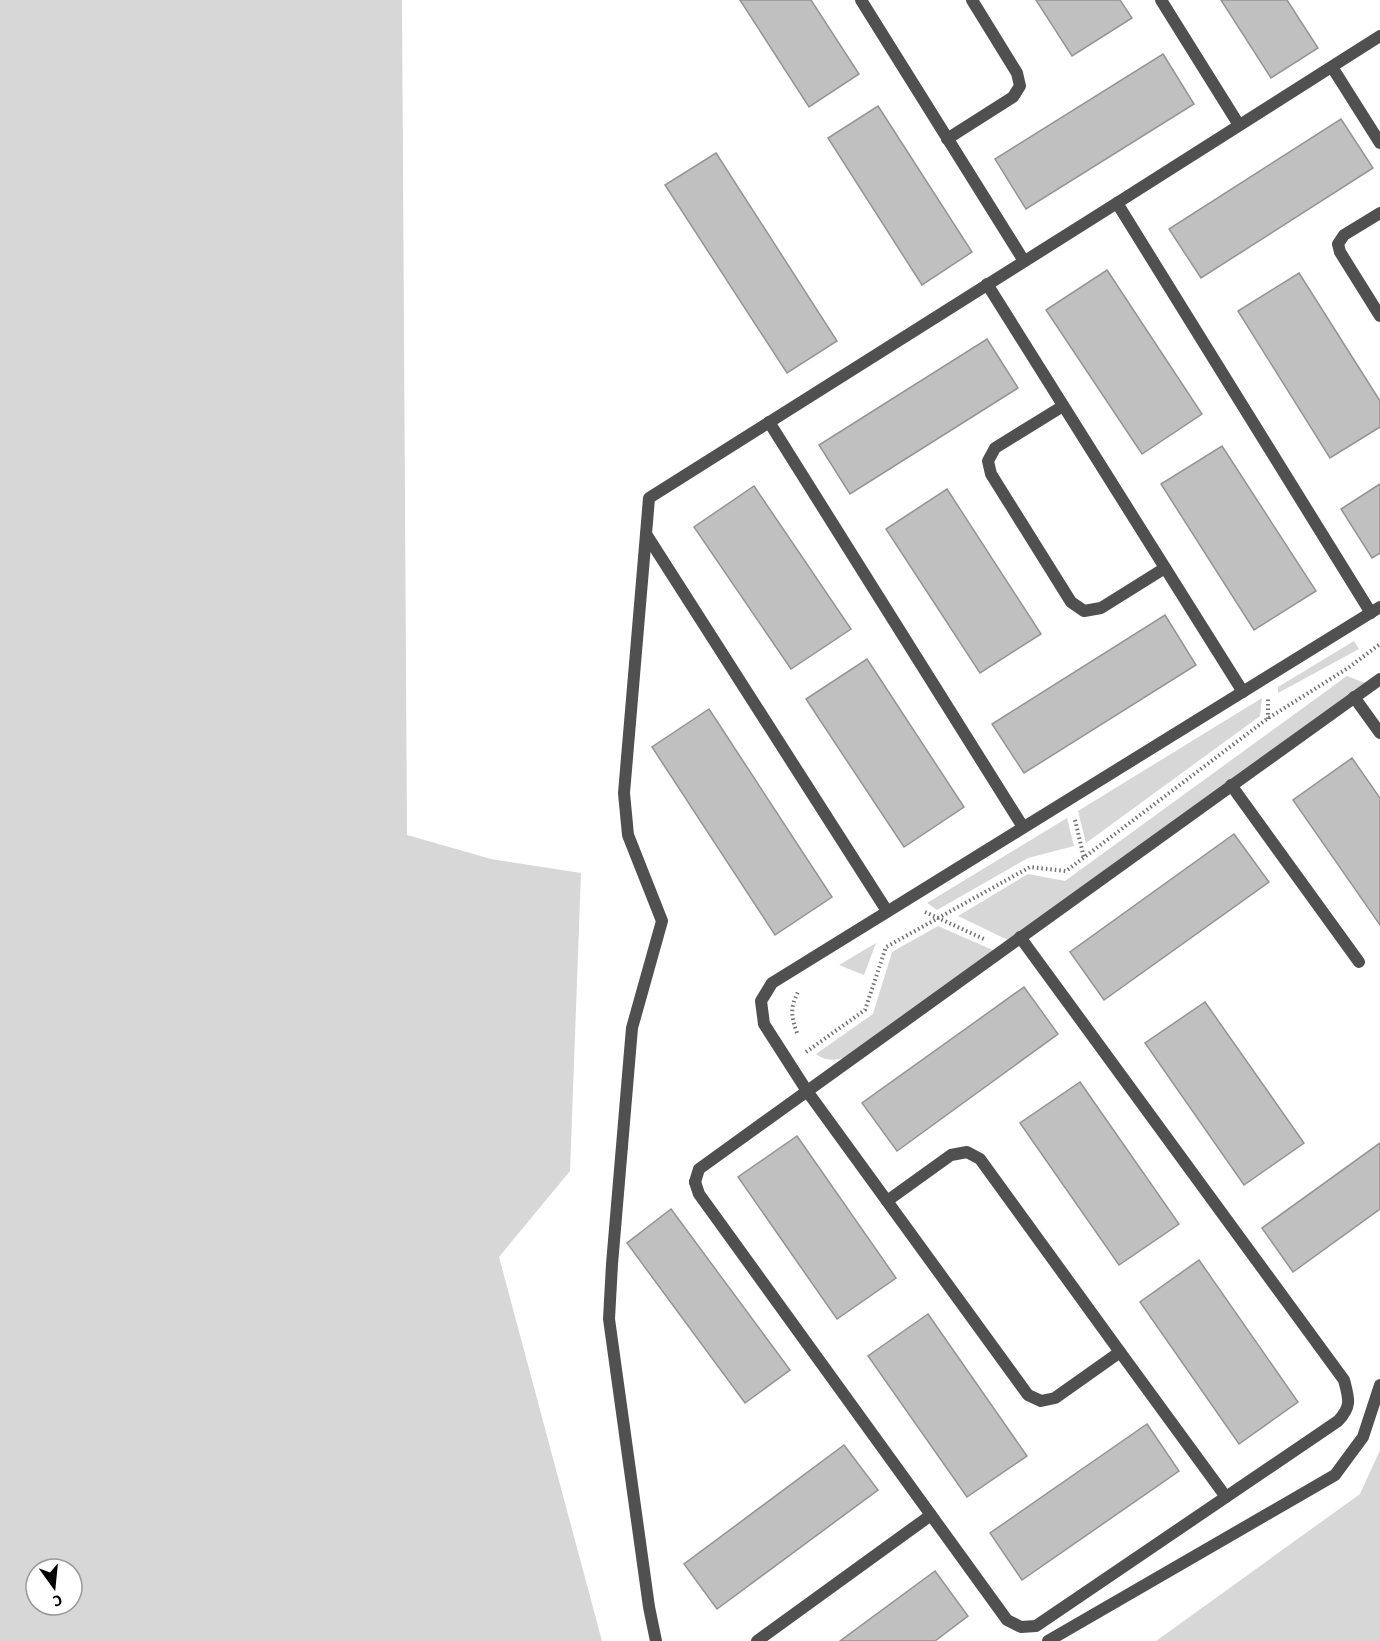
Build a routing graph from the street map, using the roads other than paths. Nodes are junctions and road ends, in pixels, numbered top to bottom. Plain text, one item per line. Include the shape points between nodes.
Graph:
1 (861, 0) edge
2 (972, 0) edge
3 (1161, 0) edge
4 (1380, 36) edge
5 (1332, 67) junction
6 (1239, 125) junction
7 (947, 139) junction
8 (1380, 143) edge
9 (1117, 203) junction
10 (1380, 213) edge
11 (1024, 261) junction
12 (987, 284) junction
13 (1380, 316) edge
14 (1064, 406) junction
15 (769, 422) junction
16 (646, 534) junction
17 (1165, 568) junction
18 (1376, 610) edge
19 (1380, 679) edge
20 (1243, 692) junction
21 (1354, 697) junction
22 (1380, 733) edge
23 (1231, 785) junction
24 (1023, 827) junction
25 (887, 911) junction
26 (1020, 937) junction
27 (1359, 962) dead end
28 (807, 1091) junction
29 (887, 1201) junction
30 (1120, 1352) junction
31 (1380, 1385) edge
32 (1226, 1497) junction
33 (932, 1515) junction
34 (656, 1641) edge
35 (756, 1641) edge
36 (1048, 1641) edge

1 - 7 street
2 - 7 street via 1017,73 1020,87 1014,97
3 - 6 street
4 - 5 street
5 - 6 street
5 - 8 street
6 - 9 street
7 - 11 street
9 - 11 street
9 - 18 street
10 - 13 street via 1338,244
11 - 12 street
12 - 14 street
12 - 15 street
14 - 17 street
14 - 17 street via 995,448 988,461 997,484 1071,602 1084,611 1101,608
15 - 16 street via 649,498
15 - 24 street
16 - 25 street
16 - 34 street via 624,794 628,835 662,921 632,1028 609,1319
17 - 20 street
18 - 20 street
19 - 21 street
20 - 24 street
21 - 22 street
21 - 23 street
23 - 26 street
23 - 27 street
24 - 25 street
25 - 28 street via 772,982 761,1001 764,1024
26 - 28 street
26 - 32 street via 1344,1380 1347,1410 1338,1421
28 - 29 street
28 - 33 street via 699,1169 695,1182 699,1194
29 - 30 street via 1028,1395 1041,1401 1055,1398
29 - 30 street via 951,1155 967,1152 980,1159
30 - 32 street
31 - 36 street via 1363,1437 1335,1475
32 - 33 street via 1036,1626 1021,1627 1007,1620
33 - 35 street

